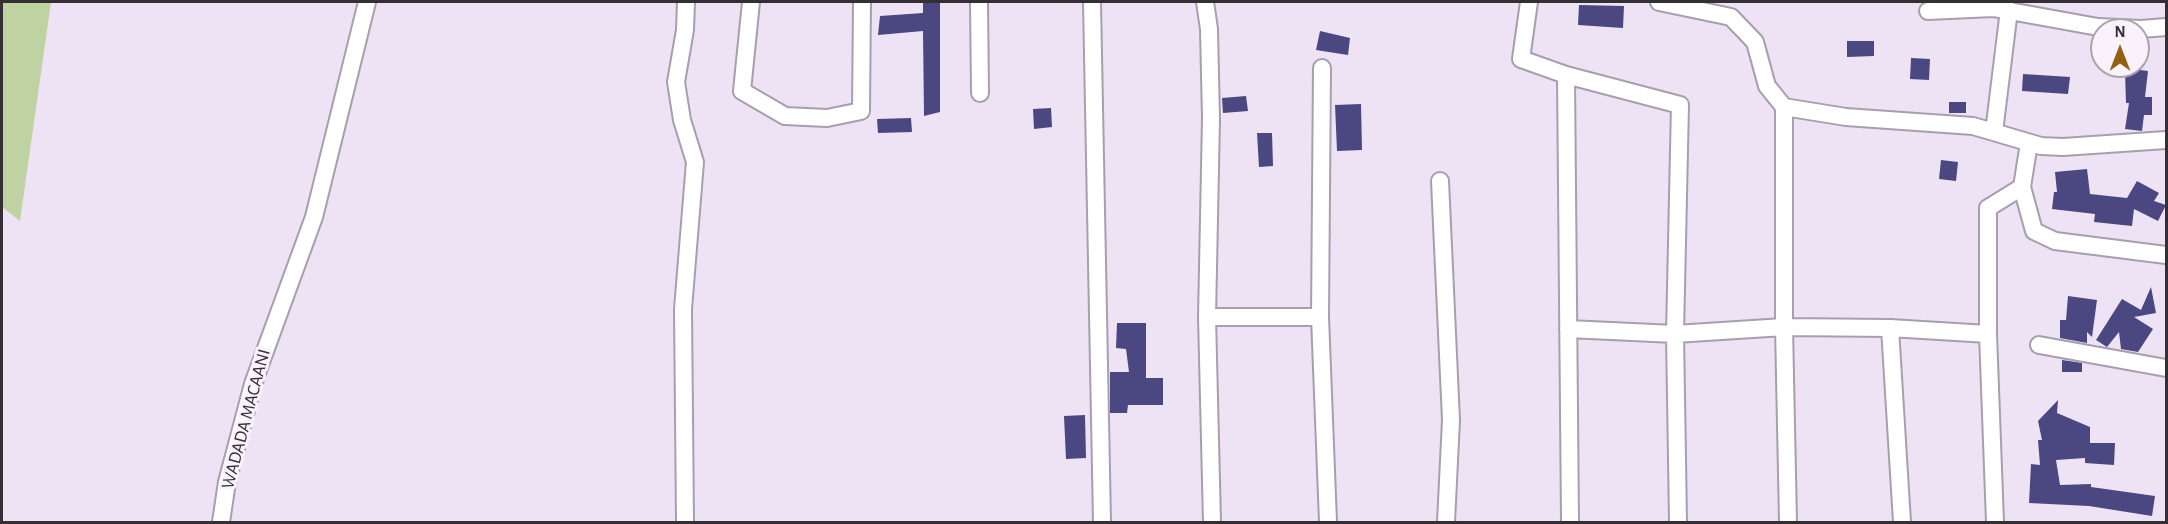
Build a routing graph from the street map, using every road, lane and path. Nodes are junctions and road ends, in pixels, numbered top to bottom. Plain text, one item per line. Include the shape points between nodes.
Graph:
1 (367, 2) edge
2 (686, 2) edge
3 (751, 2) edge
4 (862, 2) edge
5 (979, 2) edge
6 (1092, 2) edge
7 (1205, 2) edge
8 (1529, 2) edge
9 (1659, 2) edge
10 (2009, 10) junction
11 (1928, 11) dead end
12 (2166, 27) edge
13 (1322, 68) dead end
14 (1566, 75) junction
15 (980, 93) dead end
16 (1784, 107) junction
17 (1994, 132) junction
18 (2166, 140) edge
19 (2029, 142) junction
20 (1440, 181) dead end
21 (2022, 187) junction
22 (2166, 255) edge
23 (1207, 317) junction
24 (1320, 317) junction
25 (1784, 327) junction
26 (1568, 328) junction
27 (1890, 328) junction
28 (1675, 334) junction
29 (1988, 334) junction
30 (2039, 345) dead end
31 (2166, 368) edge
32 (221, 522) edge
33 (685, 522) edge
34 (1102, 522) edge
35 (1212, 522) edge
36 (1328, 522) edge
37 (1446, 522) edge
38 (1570, 522) edge
39 (1678, 522) edge
40 (1788, 522) edge
41 (1902, 522) edge
42 (1995, 522) edge

1 - 32 street, WADADA MACAANI via 314,217 253,384
2 - 33 street via 676,82 695,162 683,309
3 - 4 street via 742,92 785,116 827,118 861,111
5 - 15 street
6 - 34 street
7 - 23 street via 1210,119
8 - 14 street via 1521,59
9 - 16 street via 1731,17 1755,42 1767,86
10 - 11 street
10 - 12 street via 2098,27
10 - 17 street
13 - 24 street
14 - 26 street
14 - 28 street via 1680,105
16 - 17 street via 1846,117 1973,126
16 - 25 street
17 - 19 street
18 - 19 street via 2063,147
19 - 21 street
20 - 37 street via 1451,420
21 - 22 street via 2034,231 2043,237
21 - 29 street via 1988,208
23 - 24 street
23 - 35 street
24 - 36 street
25 - 27 street
25 - 28 street
25 - 40 street
26 - 28 street
26 - 38 street
27 - 29 street
27 - 41 street
28 - 39 street
29 - 42 street
30 - 31 street

